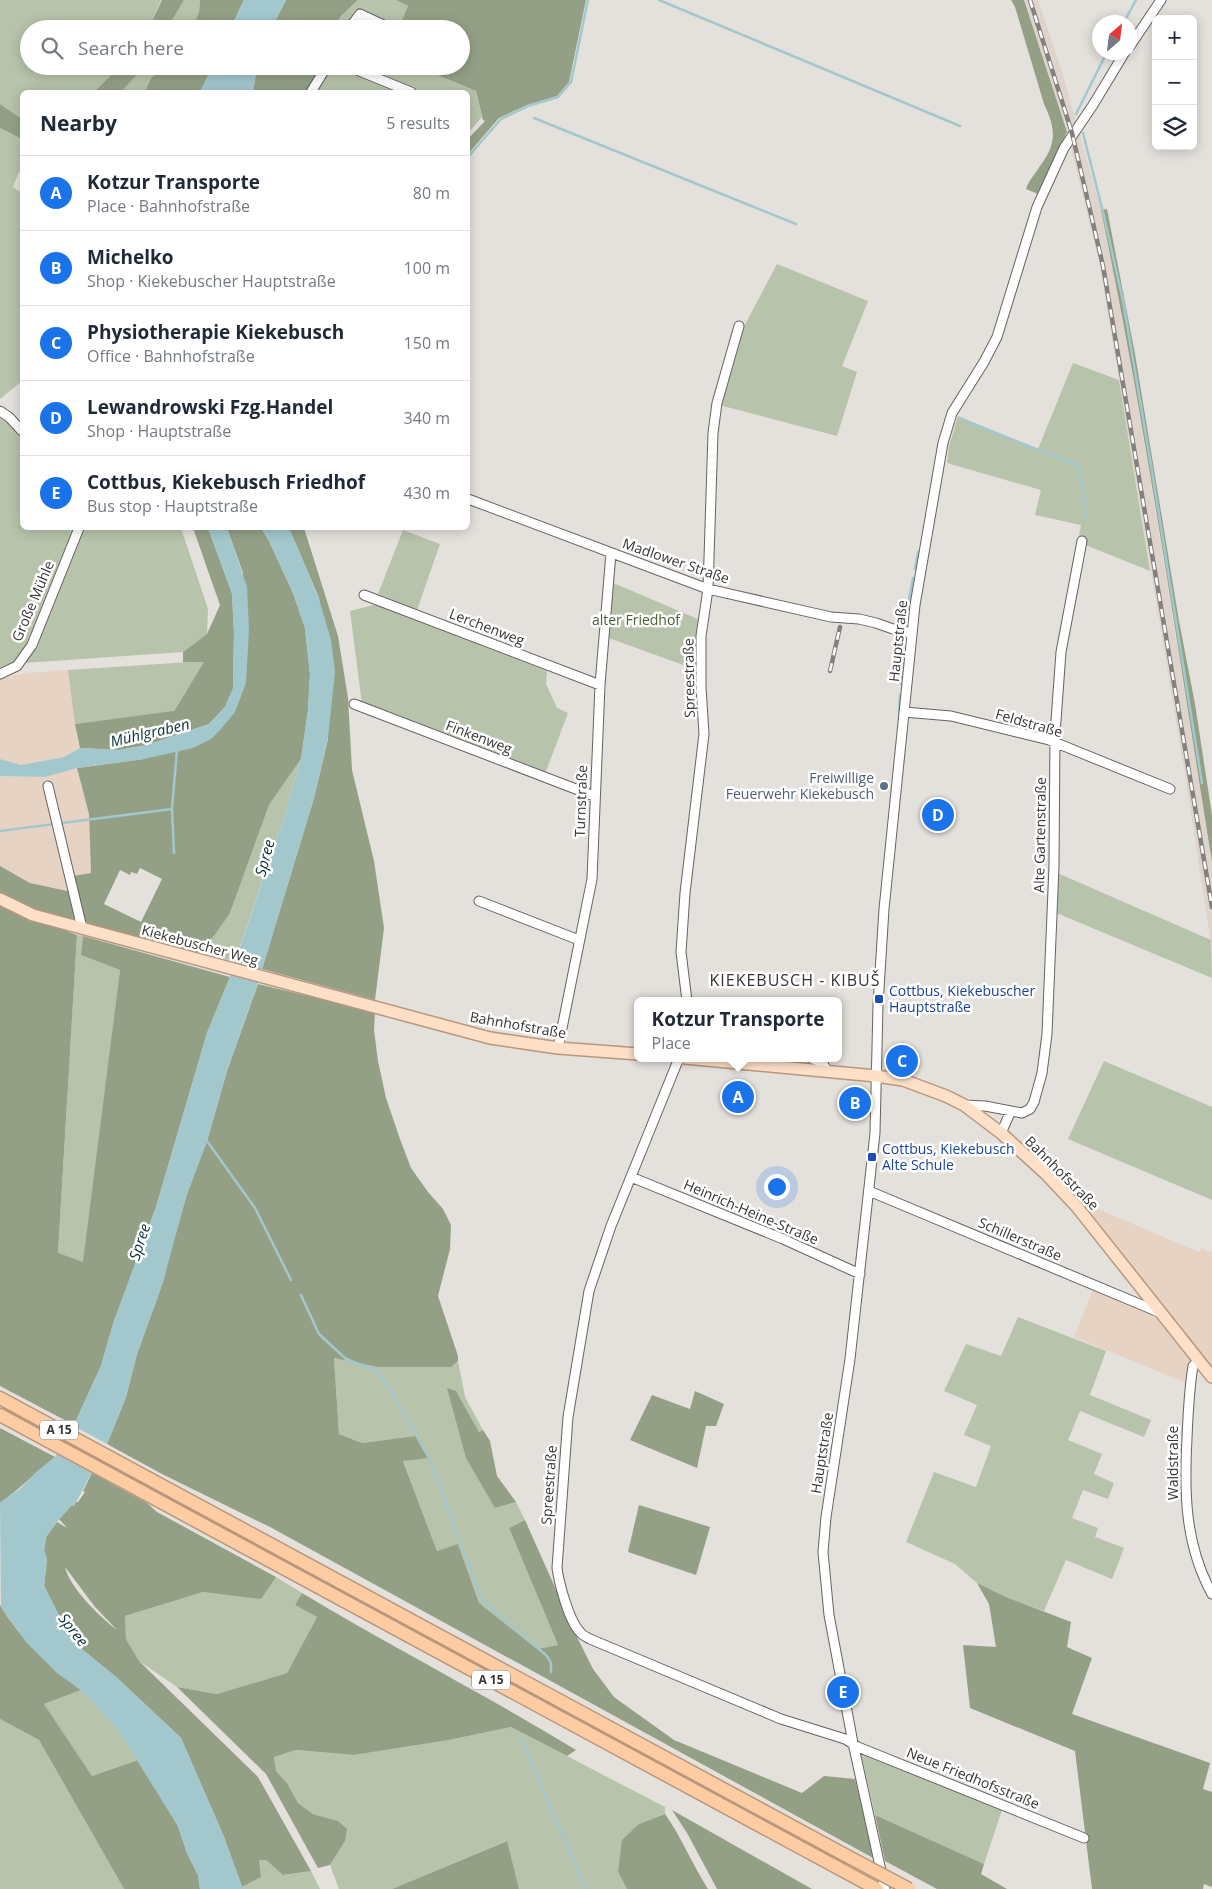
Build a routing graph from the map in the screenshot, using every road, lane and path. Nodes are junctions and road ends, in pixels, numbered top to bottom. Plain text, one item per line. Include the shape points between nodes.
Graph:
1 (1161, 0) edge
2 (356, 20) edge
3 (373, 20) edge
4 (1137, 36) edge
5 (1120, 60) edge
6 (321, 75) edge
7 (369, 75) edge
8 (312, 90) edge
9 (406, 90) edge
10 (739, 326) dead end
11 (0, 411) edge
12 (20, 429) edge
13 (470, 500) edge
14 (78, 530) edge
15 (1082, 540) dead end
16 (611, 553) junction
17 (708, 589) junction
18 (364, 595) dead end
19 (911, 633) junction
20 (0, 674) edge
21 (600, 685) junction
22 (354, 704) dead end
23 (904, 712) junction
24 (1056, 743) junction
25 (48, 786) dead end
26 (1170, 789) dead end
27 (594, 796) junction
28 (0, 899) edge
29 (479, 901) dead end
30 (82, 928) junction
31 (579, 940) junction
32 (687, 997) edge
33 (394, 1012) joint
34 (558, 1048) junction
35 (634, 1054) edge
36 (676, 1062) edge
37 (726, 1062) edge
38 (821, 1062) edge
39 (827, 1072) junction
40 (876, 1076) junction
41 (964, 1106) junction
42 (1011, 1111) junction
43 (1001, 1133) junction
44 (631, 1177) junction
45 (869, 1191) junction
46 (860, 1274) junction
47 (1161, 1313) junction
48 (1199, 1361) junction
49 (1212, 1377) edge
50 (0, 1398) edge
51 (0, 1415) edge
52 (1212, 1594) edge
53 (853, 1743) junction
54 (1084, 1838) dead end
55 (873, 1887) edge
56 (885, 1889) edge
57 (908, 1889) edge

1 - 4 street
2 - 3 street via 360,14
5 - 19 street, Hauptstraße via 1064,148 1041,196 997,336 954,409 942,443
6 - 8 street
7 - 9 street
10 - 17 street, Spreestraße via 717,403 713,433
11 - 12 street
13 - 16 street, Madlower Straße
14 - 20 street, Große Mühle via 32,645 18,666
15 - 24 street, Alte Gartenstraße via 1061,652
16 - 17 street, Madlower Straße
16 - 21 street, Turnstraße
17 - 19 street, Madlower Straße via 831,617 876,622
17 - 32 street, Spreestraße via 701,636 704,734 681,952
18 - 21 street, Lerchenweg
19 - 23 street, Hauptstraße
21 - 27 street, Turnstraße
22 - 27 street, Finkenweg
23 - 24 street, Feldstraße via 950,716
23 - 40 street, Hauptstraße via 884,909
24 - 26 street, Feldstraße
24 - 42 street, Alte Gartenstraße via 1054,866 1042,1073 1030,1109 1022,1113
25 - 30 street
27 - 31 street, Turnstraße via 592,879
28 - 30 main road, Kiekebuscher Weg via 34,915
29 - 31 street
30 - 33 main road, Kiekebuscher Weg
31 - 34 street, Turnstraße
33 - 34 main road, Bahnhofstraße via 490,1038
34 - 35 main road, Bahnhofstraße
36 - 44 street, Spreestraße
37 - 39 main road, Bahnhofstraße
38 - 39 street
39 - 40 main road, Bahnhofstraße
40 - 41 main road, Bahnhofstraße via 928,1088
40 - 45 street, Hauptstraße via 875,1134
41 - 42 street, Alte Gartenstraße
41 - 43 main road, Bahnhofstraße
42 - 43 street
43 - 47 main road, Bahnhofstraße via 1077,1206
44 - 46 street, Heinrich-Heine-Straße
44 - 53 street, Spreestraße via 589,1291 568,1417 557,1568 559,1583 575,1624 580,1633 590,1639 781,1719
45 - 46 street, Hauptstraße
45 - 47 street, Schillerstraße
46 - 53 street, Hauptstraße via 823,1552 829,1614
47 - 48 main road, Bahnhofstraße
48 - 49 main road, Bahnhofstraße
48 - 52 street, Waldstraße via 1193,1366 1189,1390 1184,1486 1195,1555
50 - 57 highway, A 15, bridge
51 - 55 highway, A 15
53 - 54 street, Neue Friedhofsstraße
53 - 56 street, Hauptstraße

